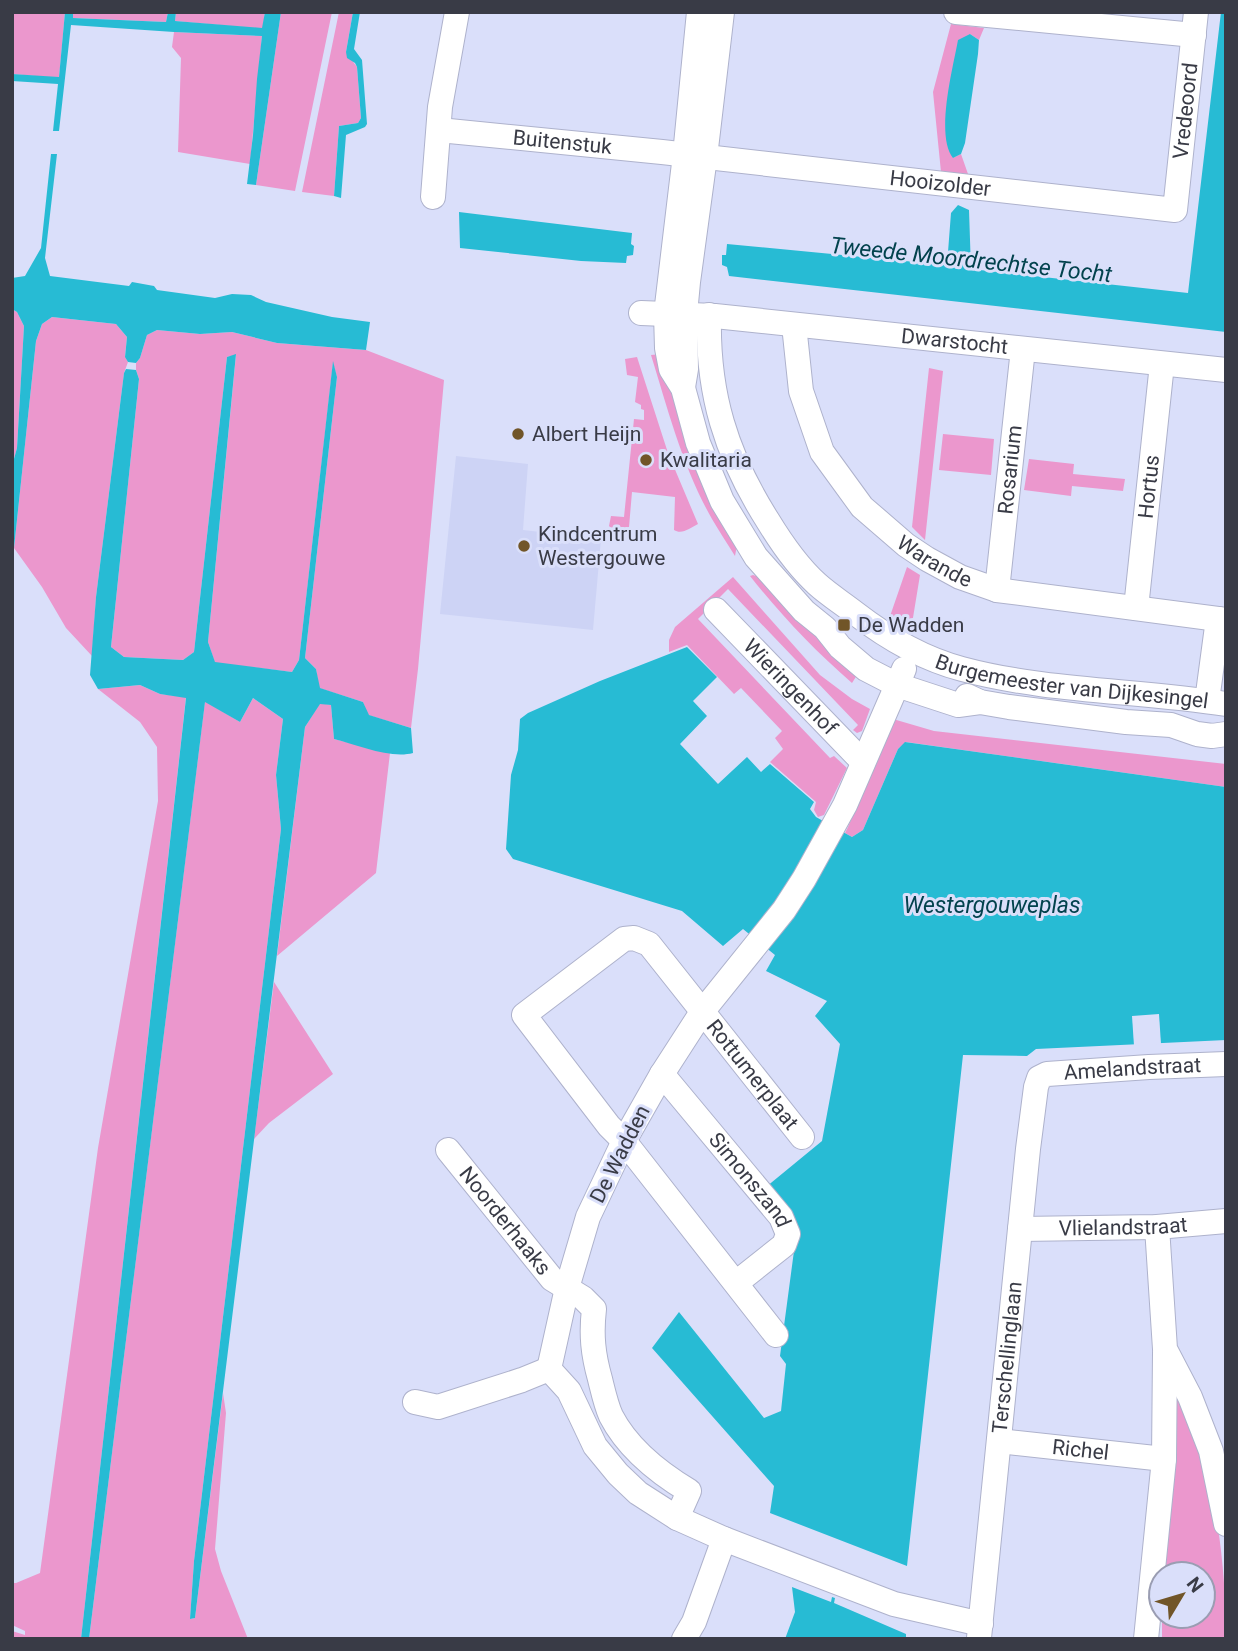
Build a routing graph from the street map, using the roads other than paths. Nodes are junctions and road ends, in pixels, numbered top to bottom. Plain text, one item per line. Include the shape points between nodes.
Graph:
1 (457, 12) edge
2 (699, 12) edge
3 (722, 12) edge
4 (956, 12) edge
5 (1195, 24) edge
6 (439, 130) junction
7 (695, 156) junction
8 (433, 197) dead end
9 (1175, 210) joint
10 (642, 313) dead end
11 (687, 315) junction
12 (794, 325) junction
13 (1023, 349) junction
14 (1162, 364) junction
15 (1226, 370) edge
16 (997, 590) junction
17 (1136, 608) junction
18 (716, 610) dead end
19 (1222, 620) edge
20 (900, 677) junction
21 (1216, 702) edge
22 (1171, 725) junction
23 (1226, 726) edge
24 (1226, 734) edge
25 (863, 762) junction
26 (702, 1013) junction
27 (1226, 1064) edge
28 (662, 1074) junction
29 (1039, 1078) joint
30 (802, 1137) dead end
31 (624, 1141) junction
32 (448, 1150) dead end
33 (1226, 1221) edge
34 (1157, 1227) junction
35 (1020, 1229) junction
36 (736, 1283) junction
37 (567, 1288) junction
38 (776, 1335) dead end
39 (1165, 1349) junction
40 (549, 1368) junction
41 (415, 1402) dead end
42 (999, 1441) junction
43 (1218, 1449) edge
44 (1164, 1459) junction
45 (677, 1518) junction
46 (1226, 1524) edge
47 (724, 1539) junction
48 (980, 1631) edge
49 (684, 1639) edge
50 (1146, 1639) edge

1 - 6 street
2 - 7 street, Burgemeester van Dijkesingel
3 - 7 street, Burgemeester van Dijkesingel
4 - 5 street
5 - 9 street, Vredeoord
6 - 7 street, Buitenstuk
6 - 8 street
7 - 9 street, Hooizolder
7 - 11 street, Burgemeester van Dijkesingel
10 - 11 street
11 - 12 street, Dwarstocht
11 - 20 street, Burgemeester van Dijkesingel via 683,388 698,443 722,501 755,557 804,611 875,655
11 - 21 street, Burgemeester van Dijkesingel via 708,346 717,408 751,494 793,559 869,624 959,668 1020,681
12 - 13 street, Dwarstocht
12 - 16 street, Warande via 801,391 822,452 862,507 927,559
13 - 14 street, Dwarstocht
13 - 16 street, Rosarium
14 - 15 street, Dwarstocht
14 - 17 street, Hortus
16 - 17 street, Warande
17 - 19 street, Warande
18 - 25 street, Wieringenhof
19 - 21 street, Warande
20 - 22 street, Burgemeester van Dijkesingel via 958,691 980,702
20 - 25 street, De Wadden
22 - 23 street, Burgemeester van Dijkesingel via 1199,719
22 - 24 street, Burgemeester van Dijkesingel via 1197,734
25 - 26 street, De Wadden via 836,824 790,900
26 - 28 street, De Wadden
26 - 30 street, Rottumerplaat
26 - 31 street, Rottumerplaat via 649,944 634,937 624,939 524,1015
27 - 29 street, Amelandstraat
28 - 31 street, De Wadden
28 - 36 street, Simonszand via 781,1217 788,1234 784,1245
29 - 35 street, Terschellinglaan
31 - 36 street
31 - 37 street, De Wadden via 587,1217
32 - 37 street, Noorderhaaks via 552,1279
33 - 34 street, Vlielandstraat
34 - 35 street, Vlielandstraat
34 - 39 street
35 - 42 street, Terschellinglaan
36 - 38 street
37 - 40 street, De Wadden
37 - 45 street via 594,1309 593,1354 611,1416 646,1461 690,1491
39 - 43 street
39 - 44 street
40 - 41 street via 438,1407
40 - 45 street via 569,1391 595,1446 618,1474
42 - 44 street, Richel
42 - 48 street, Terschellinglaan
43 - 46 street
44 - 50 street
45 - 47 street
47 - 48 street via 894,1604
47 - 49 street

